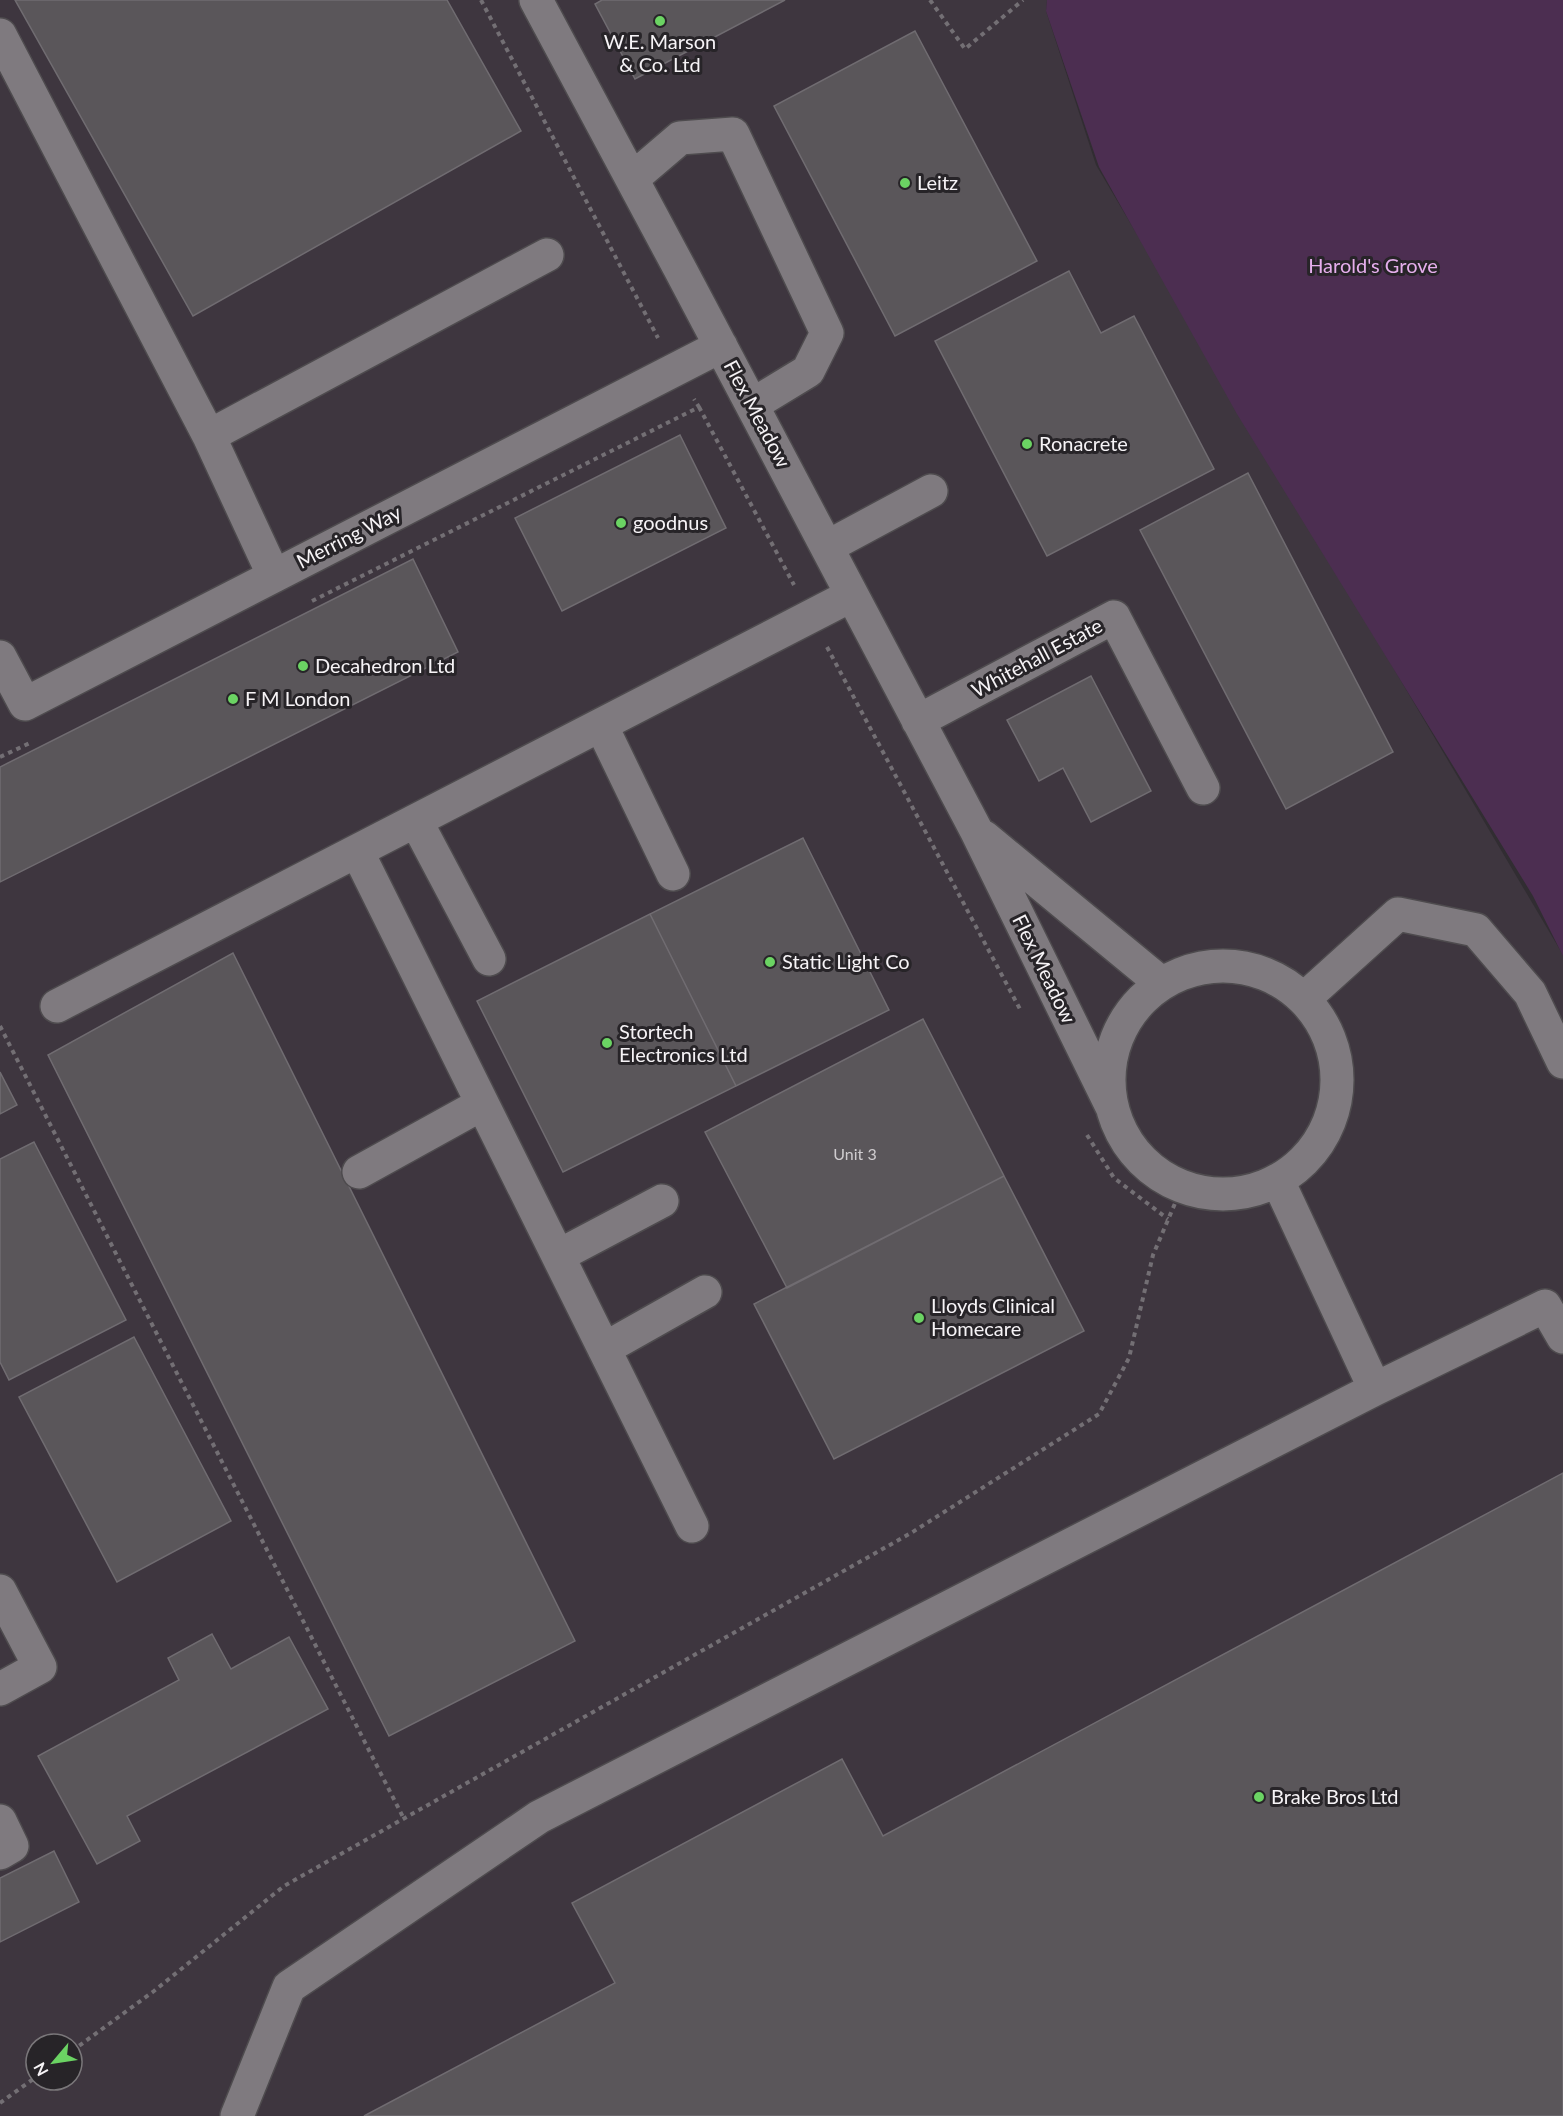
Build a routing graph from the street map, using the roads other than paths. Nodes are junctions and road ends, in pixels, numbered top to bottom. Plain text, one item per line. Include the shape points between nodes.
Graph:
1 (536, 0) edge
2 (0, 35) edge
3 (632, 179) junction
4 (547, 255) dead end
5 (721, 346) junction
6 (752, 405) junction
7 (209, 436) junction
8 (931, 491) dead end
9 (827, 547) junction
10 (274, 576) junction
11 (852, 595) junction
12 (0, 657) edge
13 (918, 721) junction
14 (600, 725) junction
15 (1203, 788) dead end
16 (416, 821) junction
17 (976, 830) junction
18 (357, 851) junction
19 (673, 874) dead end
20 (489, 959) dead end
21 (1161, 983) junction
22 (1305, 999) junction
23 (57, 1006) dead end
24 (1563, 1062) edge
25 (482, 1104) junction
26 (1112, 1107) junction
27 (359, 1172) dead end
28 (1278, 1181) junction
29 (662, 1201) dead end
30 (558, 1256) junction
31 (705, 1292) dead end
32 (1563, 1337) edge
33 (604, 1348) junction
34 (1376, 1389) junction
35 (692, 1526) dead end
36 (0, 1591) edge
37 (0, 1689) edge
38 (0, 1821) edge
39 (0, 1853) edge
40 (237, 2116) edge

1 - 3 street, Flex Meadow
2 - 7 street
3 - 5 street, Flex Meadow
3 - 6 street via 680,138 733,134 827,333 808,371
4 - 7 street
5 - 6 street, Flex Meadow
5 - 10 street, Merring Way
6 - 9 street, Flex Meadow
7 - 10 street
8 - 9 street
9 - 11 street, Flex Meadow
10 - 12 street, Merring Way via 25,704
11 - 13 street, Flex Meadow
11 - 14 street
13 - 15 street, Whitehall Estate via 1114,617
13 - 17 street, Flex Meadow
14 - 16 street
14 - 19 street
16 - 18 street
16 - 20 street
17 - 21 street, Flex Meadow
17 - 26 street, Flex Meadow
18 - 23 street
18 - 25 street
21 - 22 street, Flex Meadow via 1196,968 1235,965 1273,976
21 - 26 street, Flex Meadow via 1134,1006 1116,1037 1108,1072
22 - 24 street via 1398,914 1476,930 1530,993
22 - 28 street, Flex Meadow via 1326,1027 1336,1061 1337,1096 1326,1131 1306,1160
25 - 27 street
25 - 30 street
26 - 28 street, Flex Meadow via 1126,1141 1150,1169 1182,1187 1214,1194 1247,1192
28 - 34 street
29 - 30 street
30 - 33 street
31 - 33 street
32 - 34 street via 1545,1306
33 - 35 street
34 - 40 street via 539,1817 289,1987
36 - 37 street via 39,1667
38 - 39 street via 12,1846

